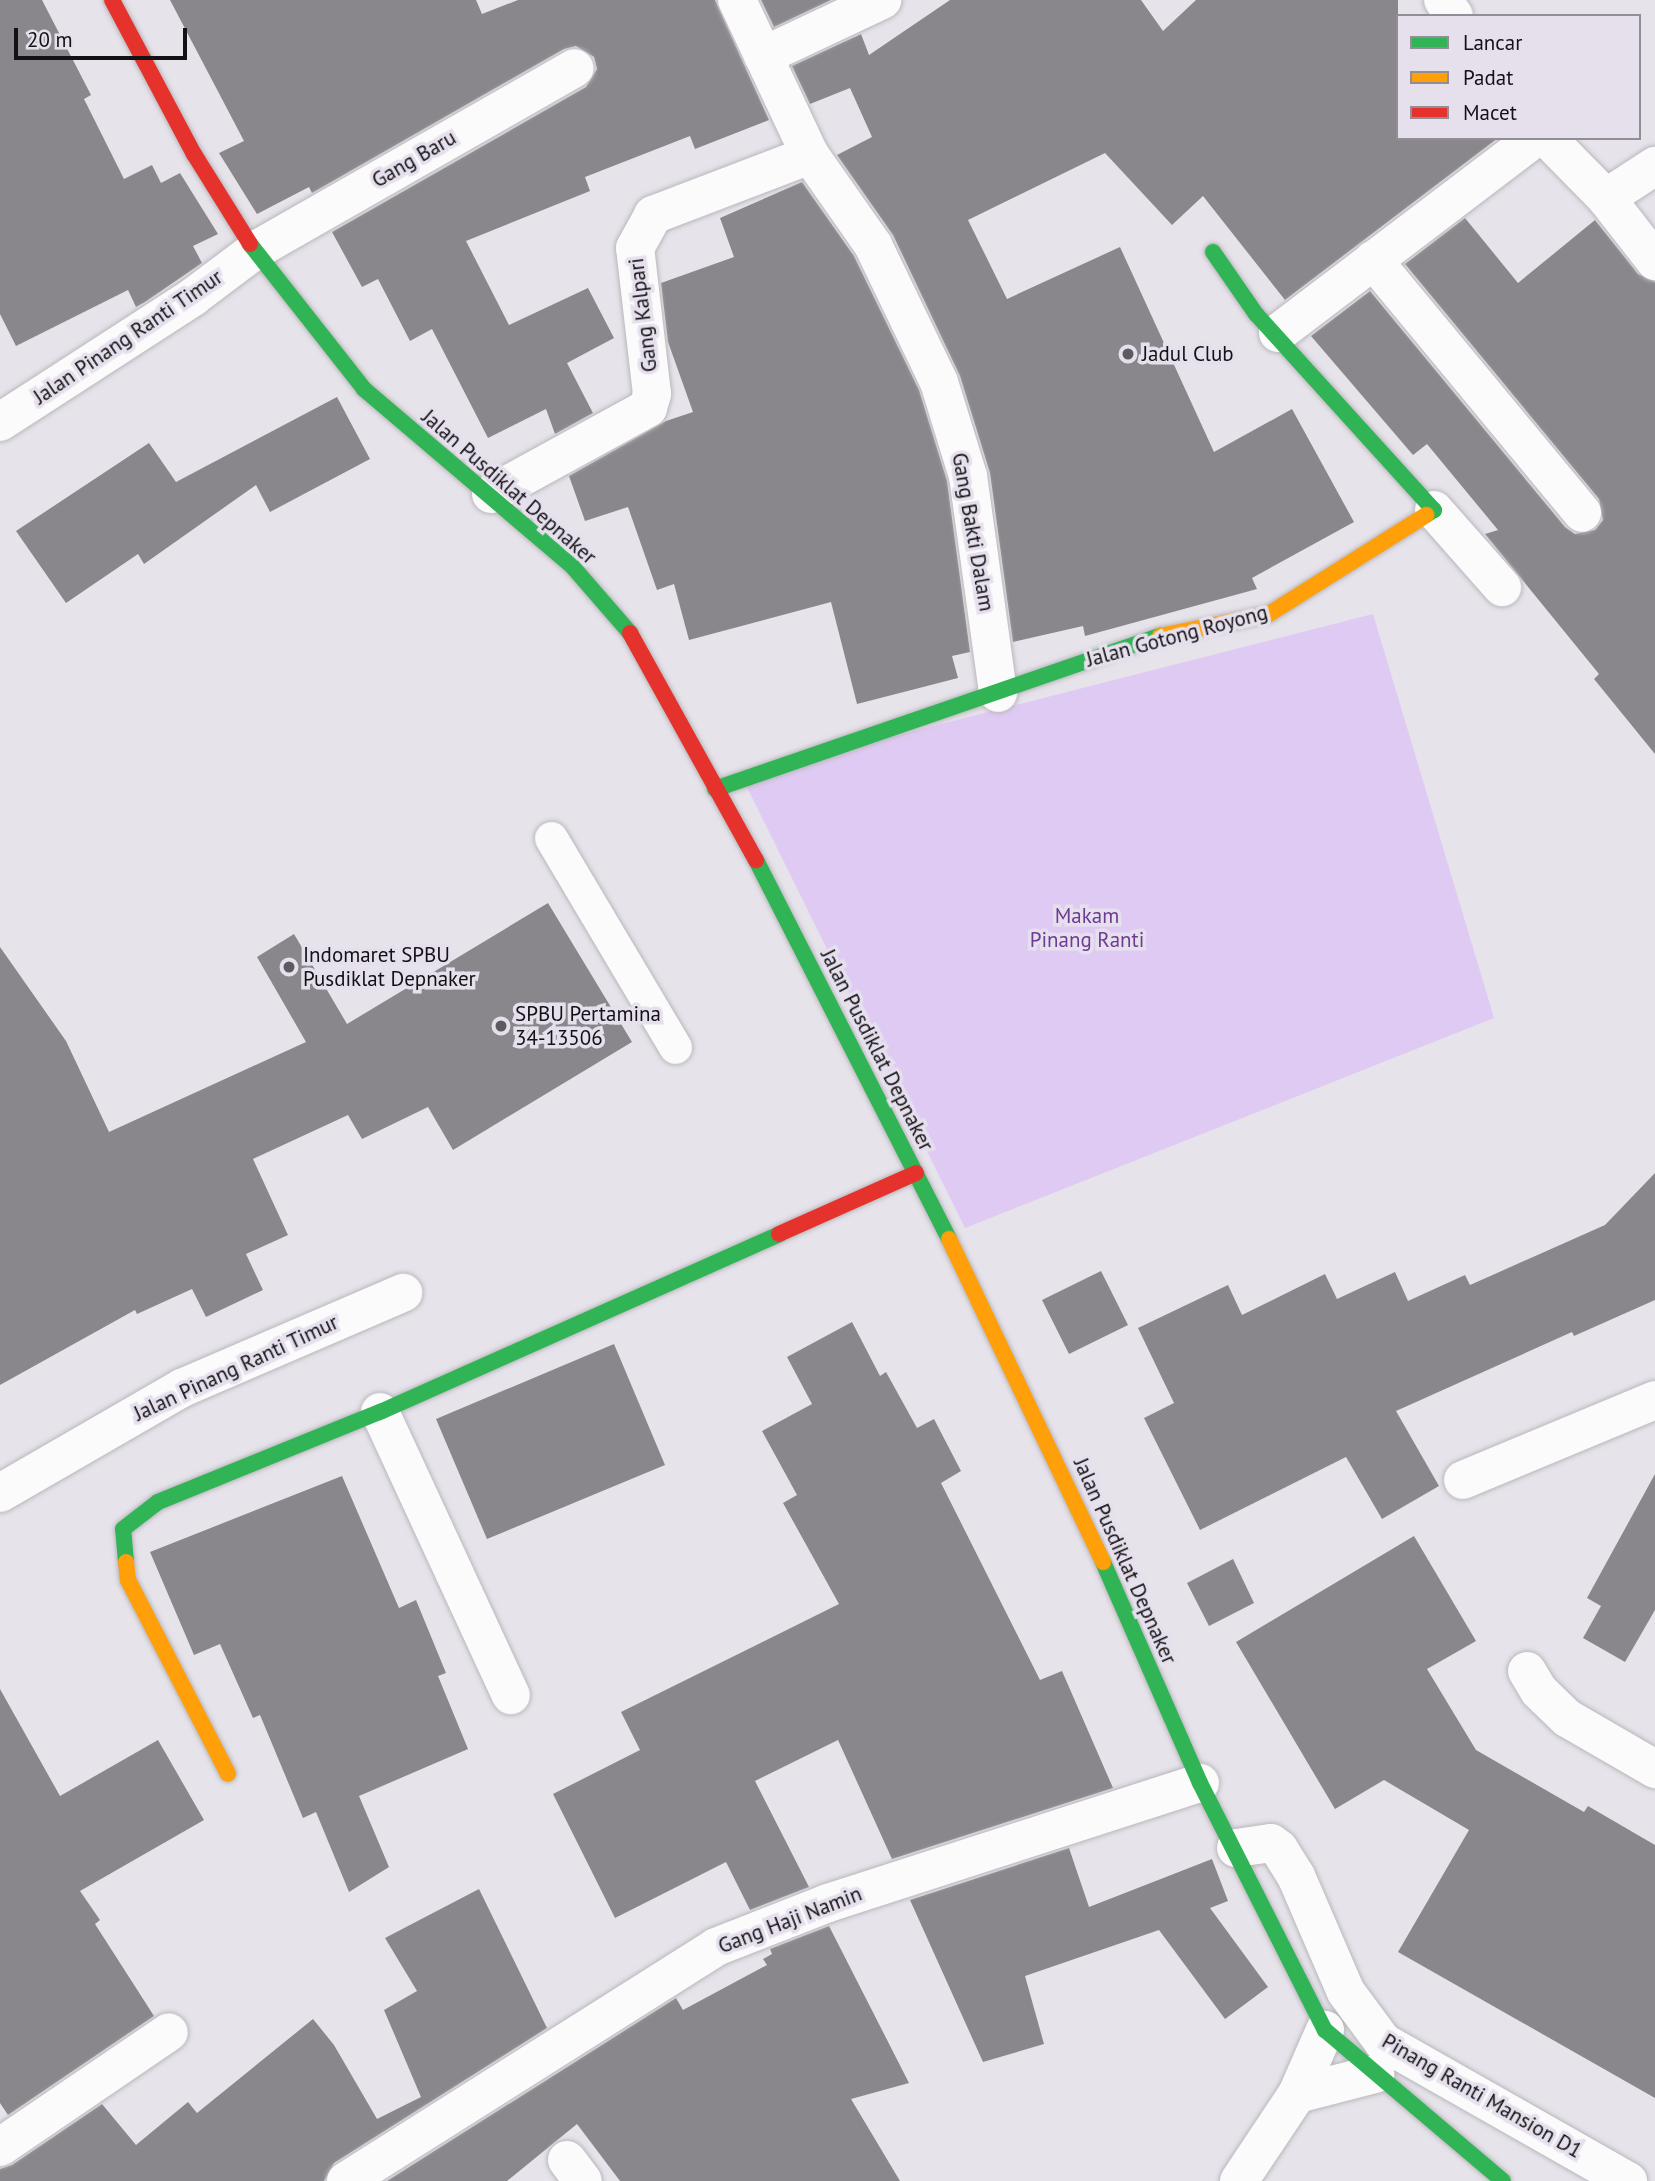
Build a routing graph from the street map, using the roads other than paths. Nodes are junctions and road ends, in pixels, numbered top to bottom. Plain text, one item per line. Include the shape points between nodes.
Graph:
1 (112, 0) edge
2 (737, 0) edge
3 (882, 0) edge
4 (763, 56) junction
5 (575, 68) dead end
6 (1532, 140) edge
7 (1549, 140) edge
8 (810, 155) junction
9 (1655, 166) edge
10 (1606, 198) junction
11 (254, 251) junction
12 (1213, 252) dead end
13 (1373, 260) junction
14 (1655, 261) edge
15 (1278, 334) junction
16 (0, 422) edge
17 (491, 494) junction
18 (1434, 510) junction
19 (1582, 513) dead end
20 (1502, 587) dead end
21 (998, 693) junction
22 (715, 789) junction
23 (551, 838) dead end
24 (675, 1047) dead end
25 (918, 1176) junction
26 (403, 1293) dead end
27 (1655, 1400) edge
28 (380, 1412) junction
29 (1463, 1480) dead end
30 (0, 1493) edge
31 (1527, 1671) dead end
32 (511, 1695) dead end
33 (1655, 1769) edge
34 (228, 1774) dead end
35 (1200, 1783) junction
36 (1236, 1848) junction
37 (1325, 2030) junction
38 (169, 2032) dead end
39 (1375, 2074) junction
40 (1297, 2094) junction
41 (0, 2147) edge
42 (345, 2181) edge
43 (1239, 2181) edge
44 (1503, 2181) edge
45 (1628, 2181) edge

1 - 11 street, Jalan Pusdiklat Depnaker via 194,154
2 - 4 street, Gang Bakti Dalam
3 - 4 street
4 - 8 street, Gang Bakti Dalam
5 - 11 street, Gang Baru
6 - 13 street
7 - 10 street
8 - 17 street, Gang Kalpari via 653,215 635,248 652,394 648,408
8 - 21 street, Gang Bakti Dalam via 873,246 939,382 968,476
9 - 10 street
10 - 14 street
11 - 16 street, Jalan Pinang Ranti Timur via 193,297
11 - 17 street, Jalan Pusdiklat Depnaker via 364,389
12 - 15 street via 1256,314
13 - 15 street
13 - 19 street
15 - 18 street
17 - 22 street, Jalan Pusdiklat Depnaker via 572,566 625,625 696,746
18 - 20 street
18 - 21 street, Jalan Gotong Royong via 1269,614 1195,626 1119,647
21 - 22 street
22 - 25 street, Jalan Pusdiklat Depnaker
23 - 24 lane
25 - 28 street
25 - 35 street, Jalan Pusdiklat Depnaker via 1061,1466
26 - 30 street, Jalan Pinang Ranti Timur via 183,1388
27 - 29 street
28 - 32 street
28 - 34 street via 158,1502 123,1529 128,1580
31 - 33 street via 1539,1691 1567,1718
35 - 36 street, Jalan Pusdiklat Depnaker
35 - 42 street, Gang Haji Namin via 828,1903 716,1947
36 - 37 street, Jalan Pusdiklat Depnaker
36 - 45 street, Pinang Ranti Mansion D1 via 1270,1843 1279,1849 1296,1876 1346,1992 1382,2042
37 - 39 street, Jalan Pusdiklat Depnaker
37 - 40 street
38 - 41 street
39 - 40 street
39 - 44 street, Jalan Pusdiklat Depnaker
40 - 43 street

